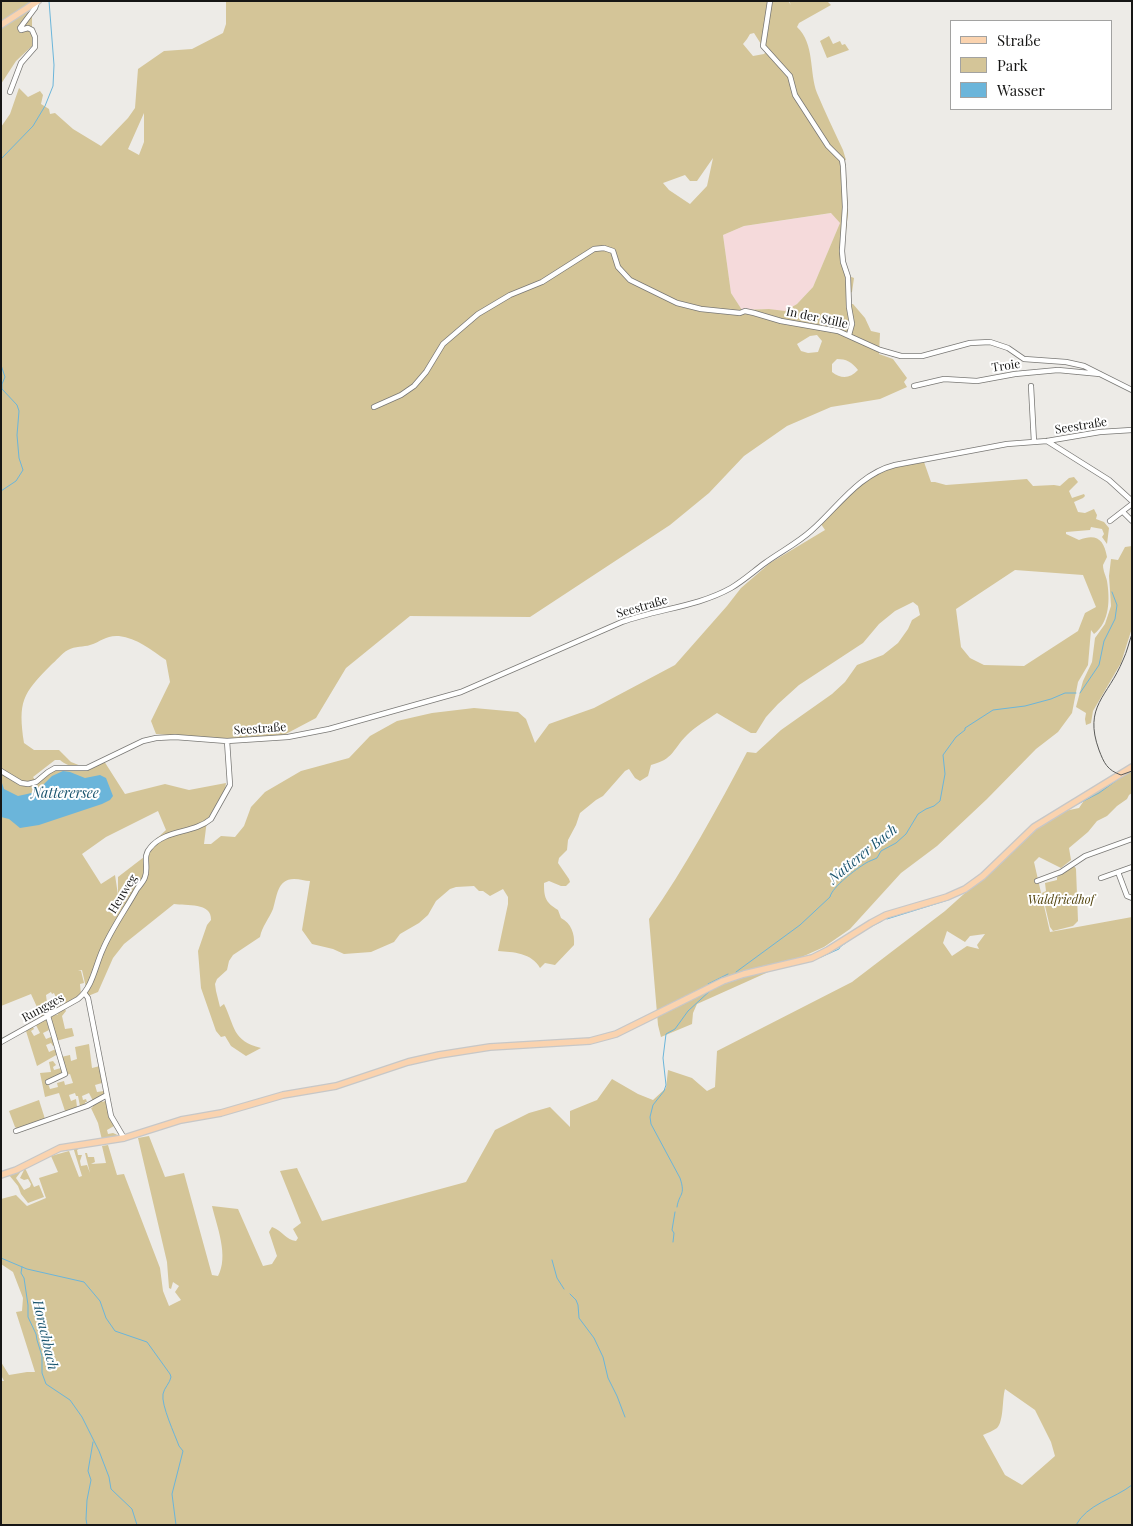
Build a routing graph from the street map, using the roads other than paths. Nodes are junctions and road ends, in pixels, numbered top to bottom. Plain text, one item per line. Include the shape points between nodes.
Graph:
1 (770, 1) edge
2 (37, 2) edge
3 (1, 25) edge
4 (10, 92) dead end
5 (849, 335) junction
6 (1102, 374) junction
7 (914, 386) dead end
8 (1031, 386) dead end
9 (1132, 390) edge
10 (374, 407) dead end
11 (1132, 430) edge
12 (1047, 441) junction
13 (1034, 442) junction
14 (1132, 503) edge
15 (1123, 512) junction
16 (1110, 521) dead end
17 (1132, 521) edge
18 (227, 741) junction
19 (1132, 767) edge
20 (1, 771) edge
21 (1132, 839) edge
22 (1132, 866) edge
23 (1118, 872) junction
24 (1101, 878) dead end
25 (1037, 881) dead end
26 (1132, 898) edge
27 (85, 994) junction
28 (48, 1016) junction
29 (1, 1042) edge
30 (48, 1082) dead end
31 (107, 1095) junction
32 (16, 1131) dead end
33 (124, 1138) junction
34 (1, 1175) edge

1 - 5 street via 764,48 790,76 795,95 828,146 842,160 846,207 842,252 848,276 852,324
2 - 3 main road
2 - 4 street via 20,28 32,30 35,47 21,63
5 - 6 street, In der Stille via 880,350 906,357 986,342 1008,348 1021,358 1072,362
5 - 10 street, In der Stille via 781,322 745,311 701,309 677,303 630,280 618,267 613,251 594,249 542,282 510,295 476,316 443,344 414,386
6 - 7 street, Troie via 1058,370 978,380 944,379
6 - 9 street
8 - 13 street
11 - 12 street, Seestraße
12 - 13 street, Seestraße
12 - 14 street via 1109,480
13 - 18 street, Seestraße via 1007,444 881,469 844,498 807,535 731,588 682,607 622,622 461,692 296,736
14 - 15 street
15 - 16 street
15 - 17 street
18 - 20 street, Seestraße via 156,738 82,769 56,768 28,784
18 - 27 street, Heuweg via 231,777 227,792 207,822 165,836 150,848 146,857 145,879 111,932
19 - 33 main road via 1034,827 965,889 886,915 812,958 723,981 616,1034 590,1040 490,1046 438,1055 350,1082 277,1097 222,1114 181,1120
21 - 25 street via 1085,856 1061,872
22 - 23 street
23 - 24 street
23 - 26 street via 1127,896
27 - 28 street, Rungges
27 - 31 street
28 - 29 street, Rungges
28 - 30 street via 66,1074
31 - 32 street via 87,1106
31 - 33 street via 111,1116
33 - 34 main road via 60,1148

